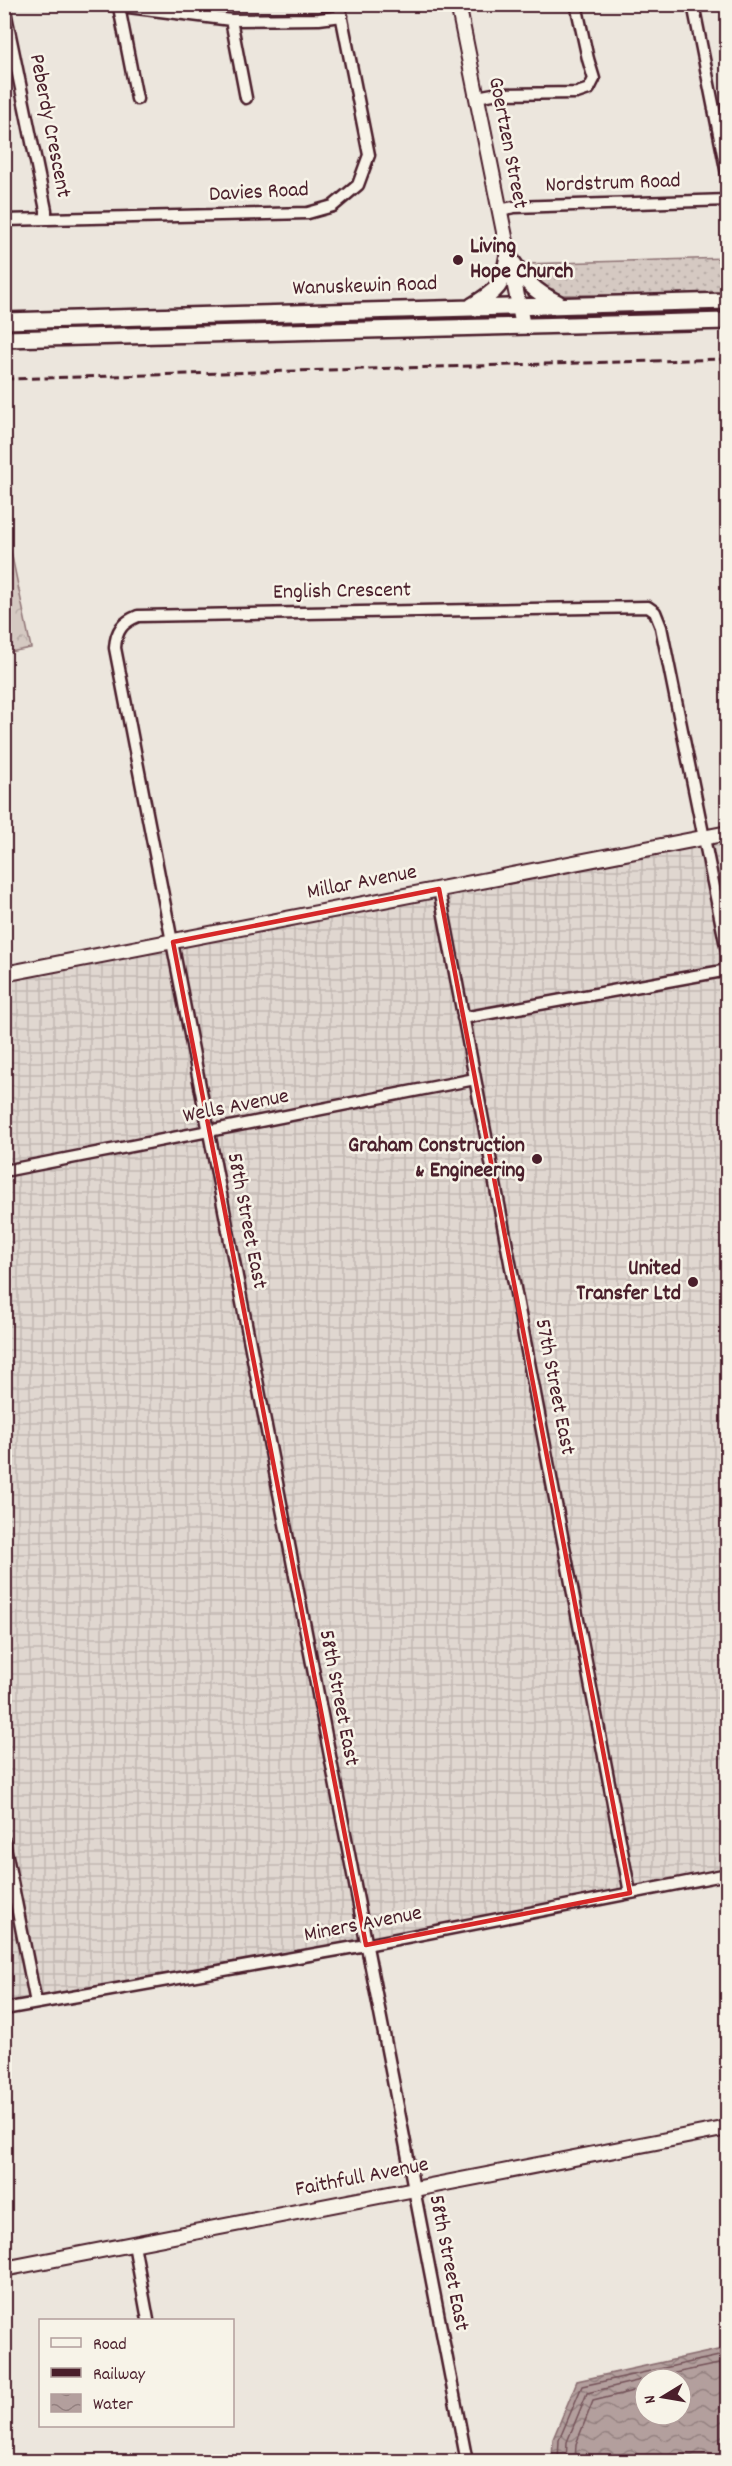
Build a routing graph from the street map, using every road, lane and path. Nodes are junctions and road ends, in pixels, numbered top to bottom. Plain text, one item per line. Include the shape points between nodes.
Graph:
1 (105, 4) edge
2 (339, 4) edge
3 (458, 4) edge
4 (576, 4) edge
5 (693, 4) edge
6 (4, 6) edge
7 (119, 7) junction
8 (342, 16) junction
9 (231, 20) junction
10 (246, 98) dead end
11 (477, 98) junction
12 (136, 99) dead end
13 (728, 179) edge
14 (728, 200) edge
15 (500, 210) junction
16 (46, 219) junction
17 (4, 220) edge
18 (508, 256) junction
19 (728, 301) edge
20 (561, 304) junction
21 (519, 305) junction
22 (471, 307) junction
23 (4, 321) edge
24 (728, 321) edge
25 (523, 326) junction
26 (4, 339) edge
27 (728, 833) edge
28 (703, 838) junction
29 (439, 889) junction
30 (172, 942) junction
31 (728, 956) edge
32 (728, 970) edge
33 (4, 974) edge
34 (463, 1018) junction
35 (475, 1079) junction
36 (210, 1132) junction
37 (4, 1172) edge
38 (4, 1841) edge
39 (728, 1874) edge
40 (630, 1893) junction
41 (366, 1945) junction
42 (36, 2003) junction
43 (4, 2009) edge
44 (728, 2128) edge
45 (414, 2190) junction
46 (134, 2244) junction
47 (4, 2269) edge
48 (148, 2319) edge
49 (467, 2462) edge

1 - 7 street
2 - 8 street, Davies Road
3 - 11 street, Goertzen Street
4 - 11 street via 594,79 589,89 577,93 493,94
5 - 13 street
6 - 16 street, Peberdy Crescent
7 - 9 street
7 - 12 street
8 - 9 street
8 - 16 street, Davies Road via 369,155 358,185 333,206 309,213
9 - 10 street
11 - 15 street, Goertzen Street
14 - 15 street, Nordstrum Road
15 - 18 street, Goertzen Street
16 - 17 street, Davies Road
18 - 20 main road via 530,286
18 - 21 street, Goertzen Street
18 - 22 main road via 505,274 495,292
19 - 20 main road, Wanuskewin Road
20 - 21 main road, Wanuskewin Road
21 - 22 main road, Wanuskewin Road
21 - 25 street, Goertzen Street
22 - 23 main road, Wanuskewin Road
24 - 25 main road, Wanuskewin Road
25 - 26 main road, Wanuskewin Road
27 - 28 street, Millar Avenue
28 - 29 street, Millar Avenue
28 - 30 street, English Crescent via 662,627 648,607 138,616 120,627 115,648
28 - 31 street
29 - 30 street, Millar Avenue
29 - 34 street, 57th Street East
30 - 33 street, Millar Avenue
30 - 36 street, 58th Street East
32 - 34 street
34 - 35 street, 57th Street East
35 - 36 street, Wells Avenue
35 - 40 street, 57th Street East
36 - 37 street, Wells Avenue
36 - 41 street, 58th Street East
38 - 42 street
39 - 40 street, Miners Avenue
40 - 41 street, Miners Avenue
41 - 42 street, Miners Avenue
41 - 45 street, 58th Street East
42 - 43 street, Miners Avenue
44 - 45 street, Faithfull Avenue
45 - 46 street, Faithfull Avenue
45 - 49 street, 58th Street East
46 - 47 street, Faithfull Avenue
46 - 48 street

